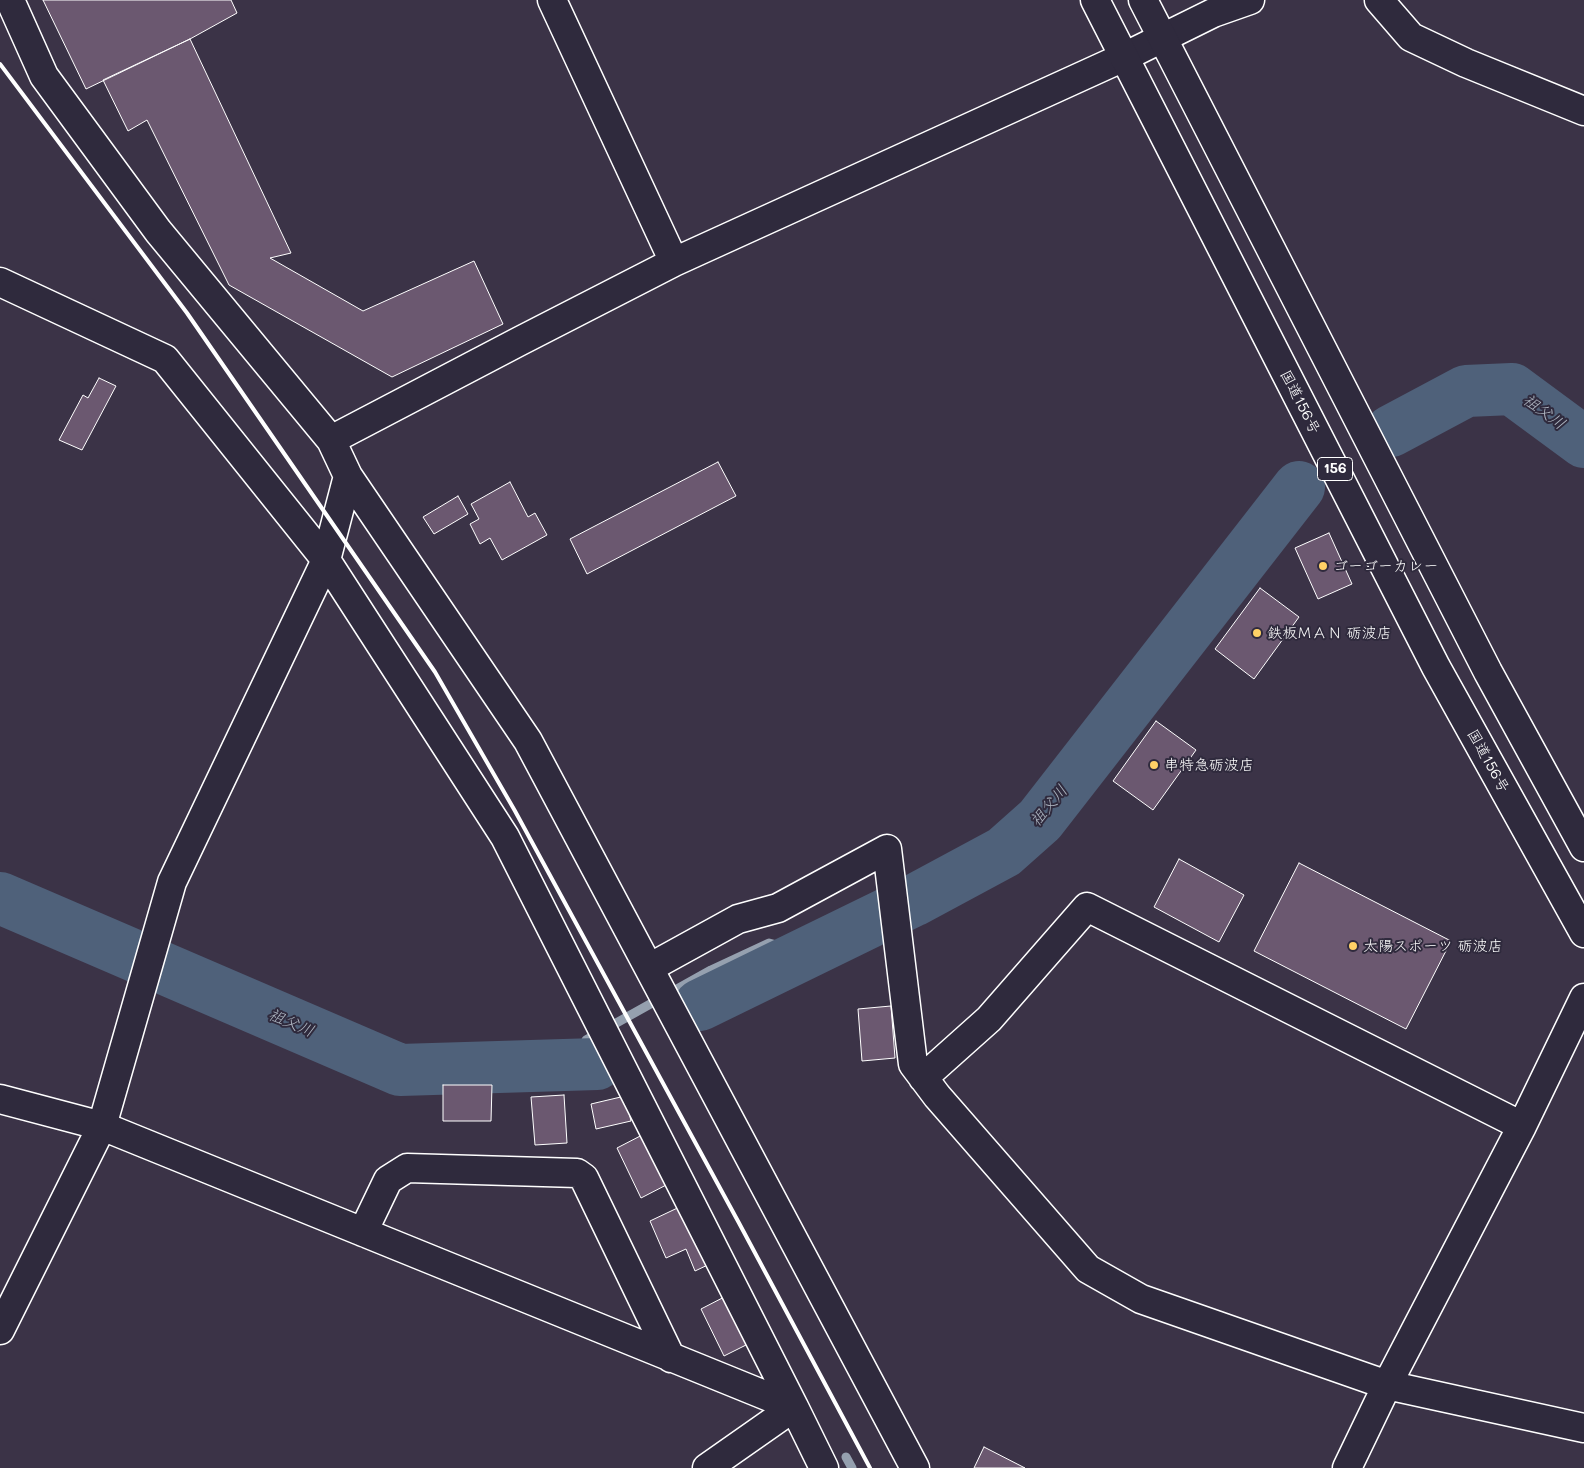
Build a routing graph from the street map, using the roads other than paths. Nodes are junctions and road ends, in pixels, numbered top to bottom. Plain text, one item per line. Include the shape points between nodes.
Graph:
1 (10, 0) edge
2 (552, 0) edge
3 (1096, 0) edge
4 (1143, 0) edge
5 (1250, 0) edge
6 (1379, 0) edge
7 (1163, 39) junction
8 (1124, 58) junction
9 (1584, 111) edge
10 (674, 262) junction
11 (0, 282) edge
12 (331, 440) junction
13 (348, 476) junction
14 (326, 560) junction
15 (1584, 847) edge
16 (1584, 933) edge
17 (649, 968) junction
18 (1584, 998) edge
19 (923, 1078) junction
20 (0, 1099) edge
21 (102, 1126) junction
22 (1522, 1126) junction
23 (363, 1232) junction
24 (0, 1330) edge
25 (671, 1358) junction
26 (1387, 1385) junction
27 (794, 1407) junction
28 (1584, 1428) edge
29 (707, 1468) edge
30 (824, 1468) edge
31 (915, 1468) edge
32 (1346, 1468) edge

1 - 12 main road via 44,76 158,231
2 - 10 main road
3 - 8 main road, 国道156号 / 156
4 - 7 main road
5 - 7 main road via 1213,12
6 - 9 main road via 1411,37
7 - 8 main road
7 - 15 main road via 1488,672
8 - 10 main road
8 - 16 main road, 国道156号 / 156 via 1436,668
10 - 12 main road
11 - 14 main road via 165,358
12 - 13 main road
13 - 14 main road
13 - 17 main road via 528,741
14 - 21 main road via 172,882
14 - 27 main road via 504,837
17 - 19 main road via 738,919 778,908 887,849 912,1064
17 - 31 main road
18 - 22 main road
19 - 22 main road via 990,1019 1087,906
19 - 26 main road via 1088,1269 1141,1299
20 - 21 main road
21 - 23 main road
21 - 24 main road
22 - 26 main road
23 - 25 main road
23 - 25 main road via 388,1180 407,1168 577,1173 584,1178
25 - 27 main road
26 - 28 main road
26 - 32 main road
27 - 29 main road
27 - 30 main road

